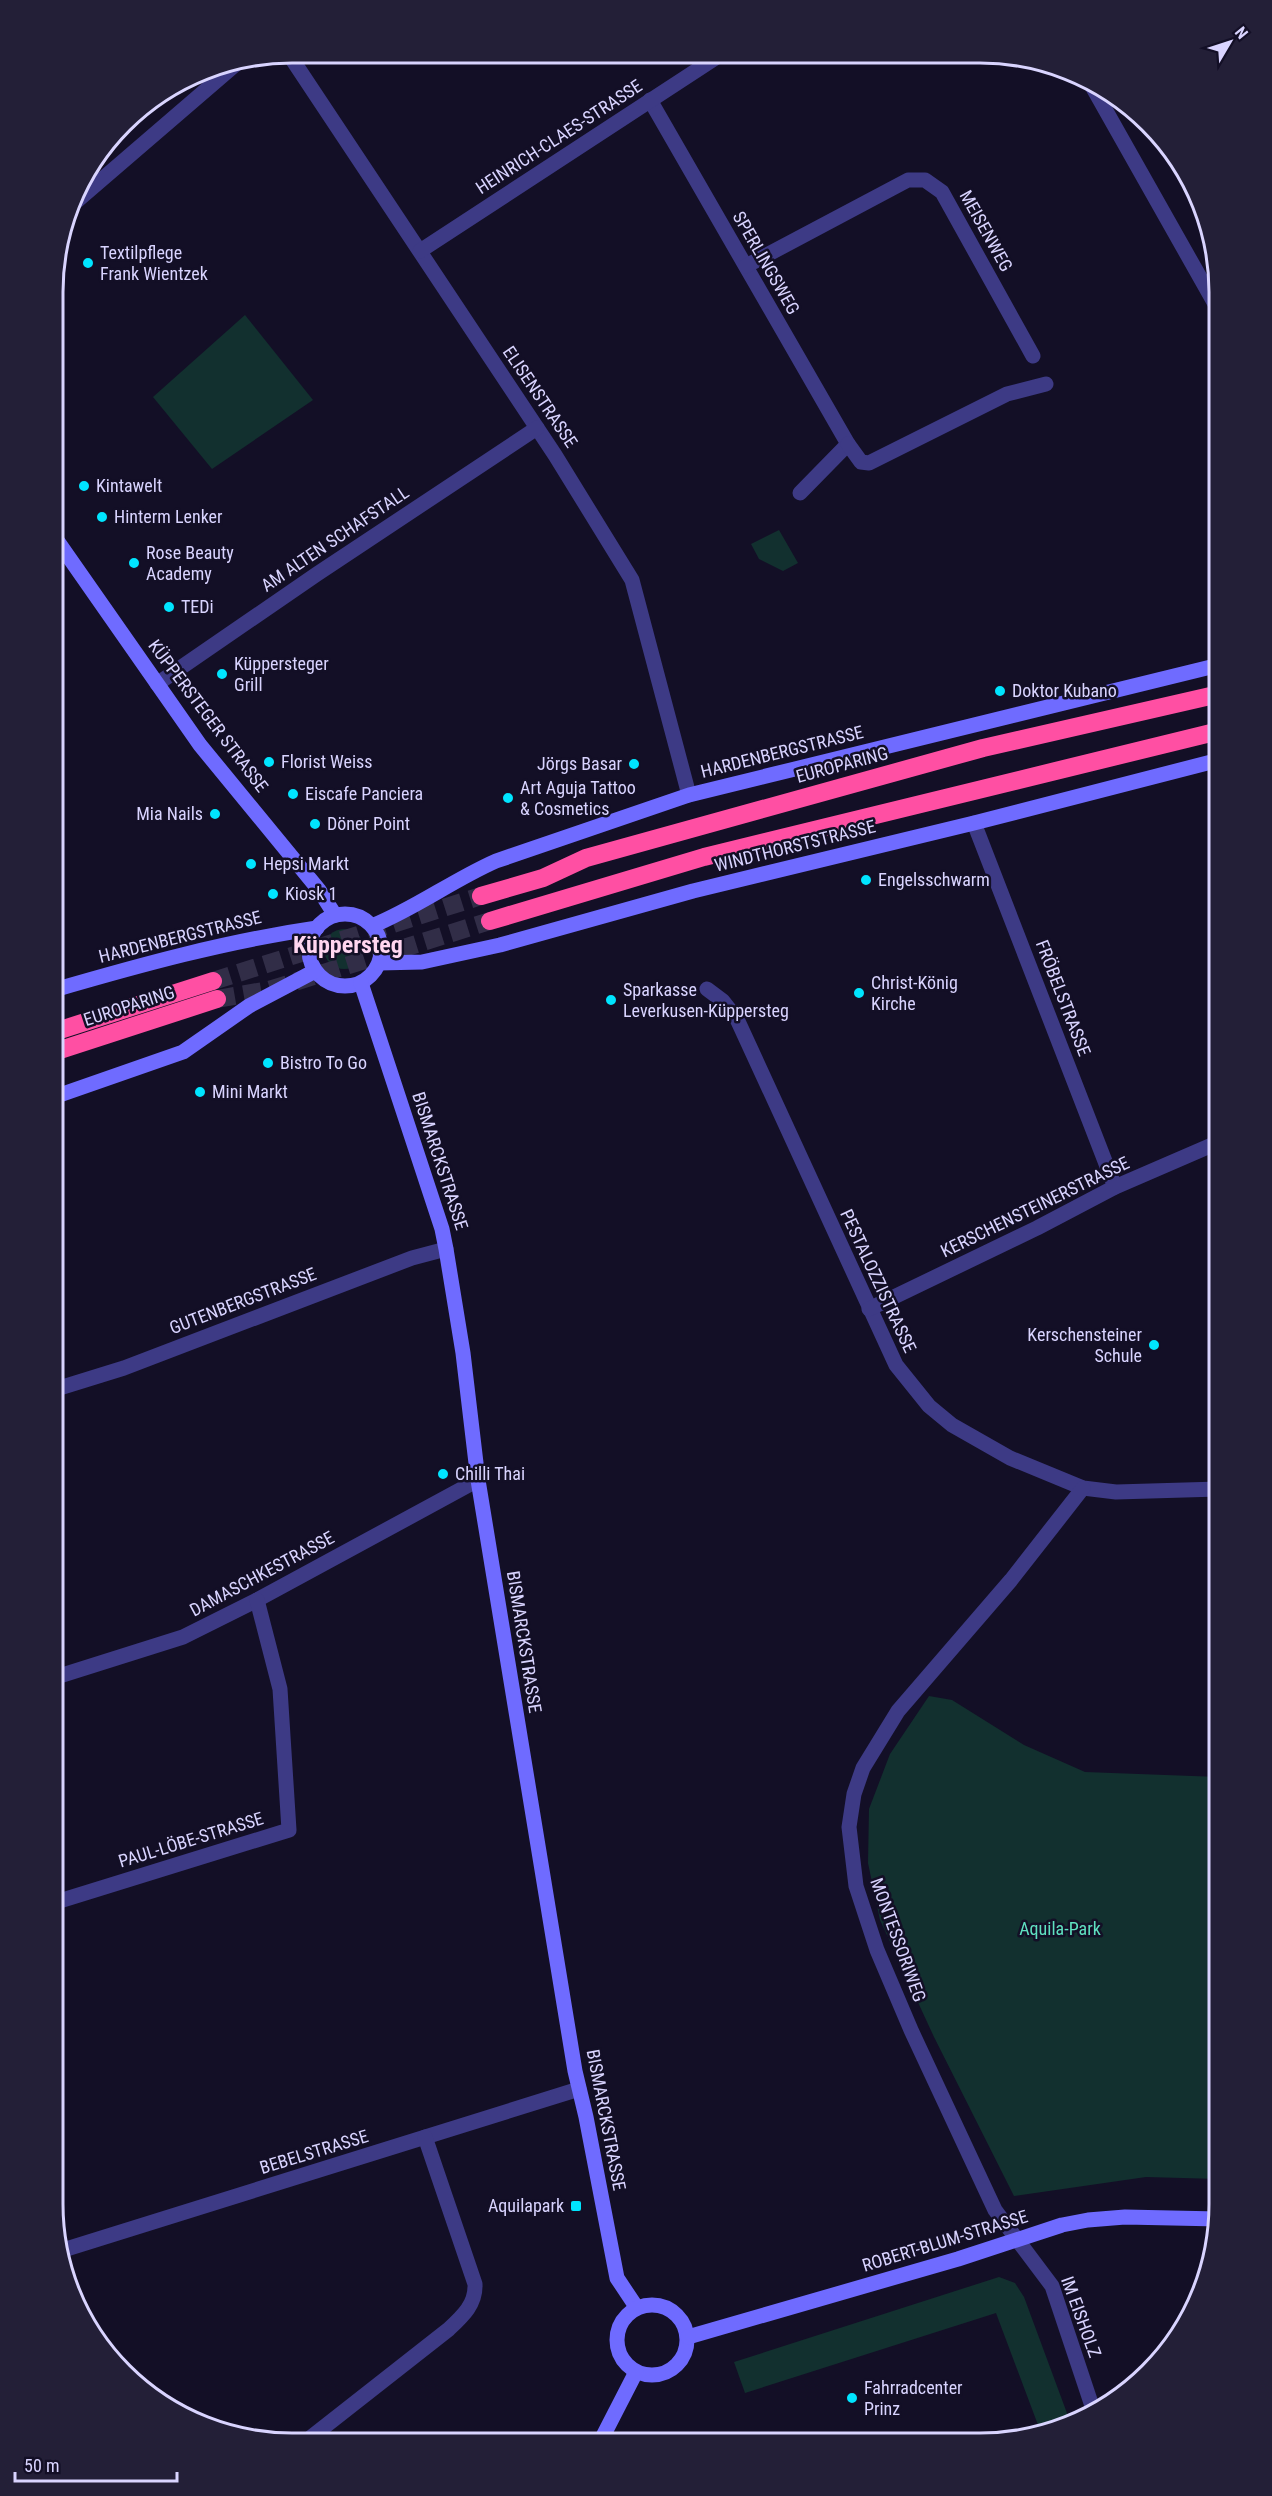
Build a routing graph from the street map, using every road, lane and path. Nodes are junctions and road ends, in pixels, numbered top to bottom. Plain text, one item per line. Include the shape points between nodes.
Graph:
1 (295, 63) edge
2 (708, 63) edge
3 (225, 73) edge
4 (1098, 96) edge
5 (650, 100) junction
6 (86, 193) edge
7 (420, 251) junction
8 (746, 266) junction
9 (1209, 292) edge
10 (1033, 356) dead end
11 (1046, 384) dead end
12 (537, 428) junction
13 (848, 444) junction
14 (800, 493) dead end
15 (63, 549) edge
16 (1209, 667) edge
17 (157, 684) junction
18 (1209, 696) edge
19 (1209, 733) edge
20 (1209, 763) edge
21 (689, 795) junction
22 (974, 823) junction
23 (481, 896) tunnel mouth
24 (335, 915) junction
25 (490, 921) tunnel mouth
26 (372, 926) junction
27 (317, 928) junction
28 (379, 963) junction
29 (315, 971) junction
30 (213, 981) tunnel mouth
31 (361, 983) junction
32 (63, 987) edge
33 (707, 989) dead end
34 (217, 999) tunnel mouth
35 (63, 1029) edge
36 (63, 1049) edge
37 (63, 1094) edge
38 (1209, 1146) edge
39 (1115, 1187) junction
40 (446, 1249) junction
41 (869, 1309) junction
42 (63, 1387) edge
43 (478, 1480) junction
44 (1083, 1488) junction
45 (1209, 1489) edge
46 (257, 1600) junction
47 (63, 1675) edge
48 (63, 1900) edge
49 (579, 2089) junction
50 (426, 2137) junction
51 (1209, 2219) edge
52 (1020, 2240) junction
53 (67, 2249) edge
54 (637, 2308) junction
55 (688, 2337) junction
56 (636, 2372) junction
57 (1091, 2404) edge
58 (316, 2433) edge
59 (605, 2433) edge

1 - 7 street, ELISENSTRASSE
2 - 5 street, HEINRICH-CLAES-STRASSE
3 - 6 street
4 - 9 street
5 - 7 street, HEINRICH-CLAES-STRASSE
5 - 8 street, SPERLINGSWEG
7 - 12 street, ELISENSTRASSE
8 - 10 street, MEISENWEG via 908,180 925,180 942,192
8 - 13 street, SPERLINGSWEG
11 - 13 street, SPERLINGSWEG via 1007,394 869,463 861,462
12 - 17 street, AM ALTEN SCHAFSTALL
12 - 21 street, ELISENSTRASSE via 632,580
13 - 14 street
15 - 17 main road, KÜPPERSTEGER STRASSE
16 - 21 main road, HARDENBERGSTRASSE
17 - 24 main road, KÜPPERSTEGER STRASSE via 200,745 319,890
18 - 23 highway, EUROPARING via 971,751 586,858 543,878
19 - 25 highway via 704,857
20 - 22 main road, WINDTHORSTSTRASSE
21 - 26 main road, HARDENBERGSTRASSE via 496,861 467,874 405,913
22 - 28 main road, WINDTHORSTSTRASSE via 693,891 500,945 422,962
22 - 39 street, FRÖBELSTRASSE
24 - 26 main road via 352,915
24 - 27 main road
26 - 28 main road via 381,941
27 - 29 main road via 309,951
27 - 32 main road, HARDENBERGSTRASSE via 151,962
28 - 31 main road
29 - 31 main road via 333,985 350,987
29 - 37 main road via 249,1006 183,1052
30 - 35 highway, EUROPARING
31 - 40 main road, BISMARCKSTRASSE
33 - 41 street, PESTALOZZISTRASSE via 723,1000 737,1019
34 - 36 highway, EUROPARING
38 - 39 street, KERSCHENSTEINERSTRASSE
39 - 41 street, KERSCHENSTEINERSTRASSE
40 - 42 street, GUTENBERGSTRASSE via 412,1258 124,1368
40 - 43 main road, BISMARCKSTRASSE
41 - 44 street, PESTALOZZISTRASSE via 896,1365 929,1406 952,1425 1010,1458
43 - 46 street, DAMASCHKESTRASSE
43 - 49 main road, BISMARCKSTRASSE
44 - 45 street, PESTALOZZISTRASSE via 1116,1492
44 - 52 street, MONTESSORIWEG via 1011,1580 898,1711 863,1768 849,1827 856,1886 877,1950 995,2210
46 - 47 street, DAMASCHKESTRASSE via 183,1637
46 - 48 street, PAUL-LÖBE-STRASSE via 279,1689 289,1830
49 - 50 street, BEBELSTRASSE
49 - 54 main road, BISMARCKSTRASSE via 617,2278
50 - 53 street, BEBELSTRASSE
50 - 58 street via 475,2293 463,2316 449,2329
51 - 52 main road, ROBERT-BLUM-STRASSE via 1088,2220
52 - 55 main road, ROBERT-BLUM-STRASSE
52 - 57 street, IM EISHOLZ via 1052,2286
54 - 55 main road via 654,2304 670,2309 682,2321
54 - 56 main road via 617,2331 617,2347 624,2362
55 - 56 main road via 686,2353 677,2366 664,2374
56 - 59 main road

